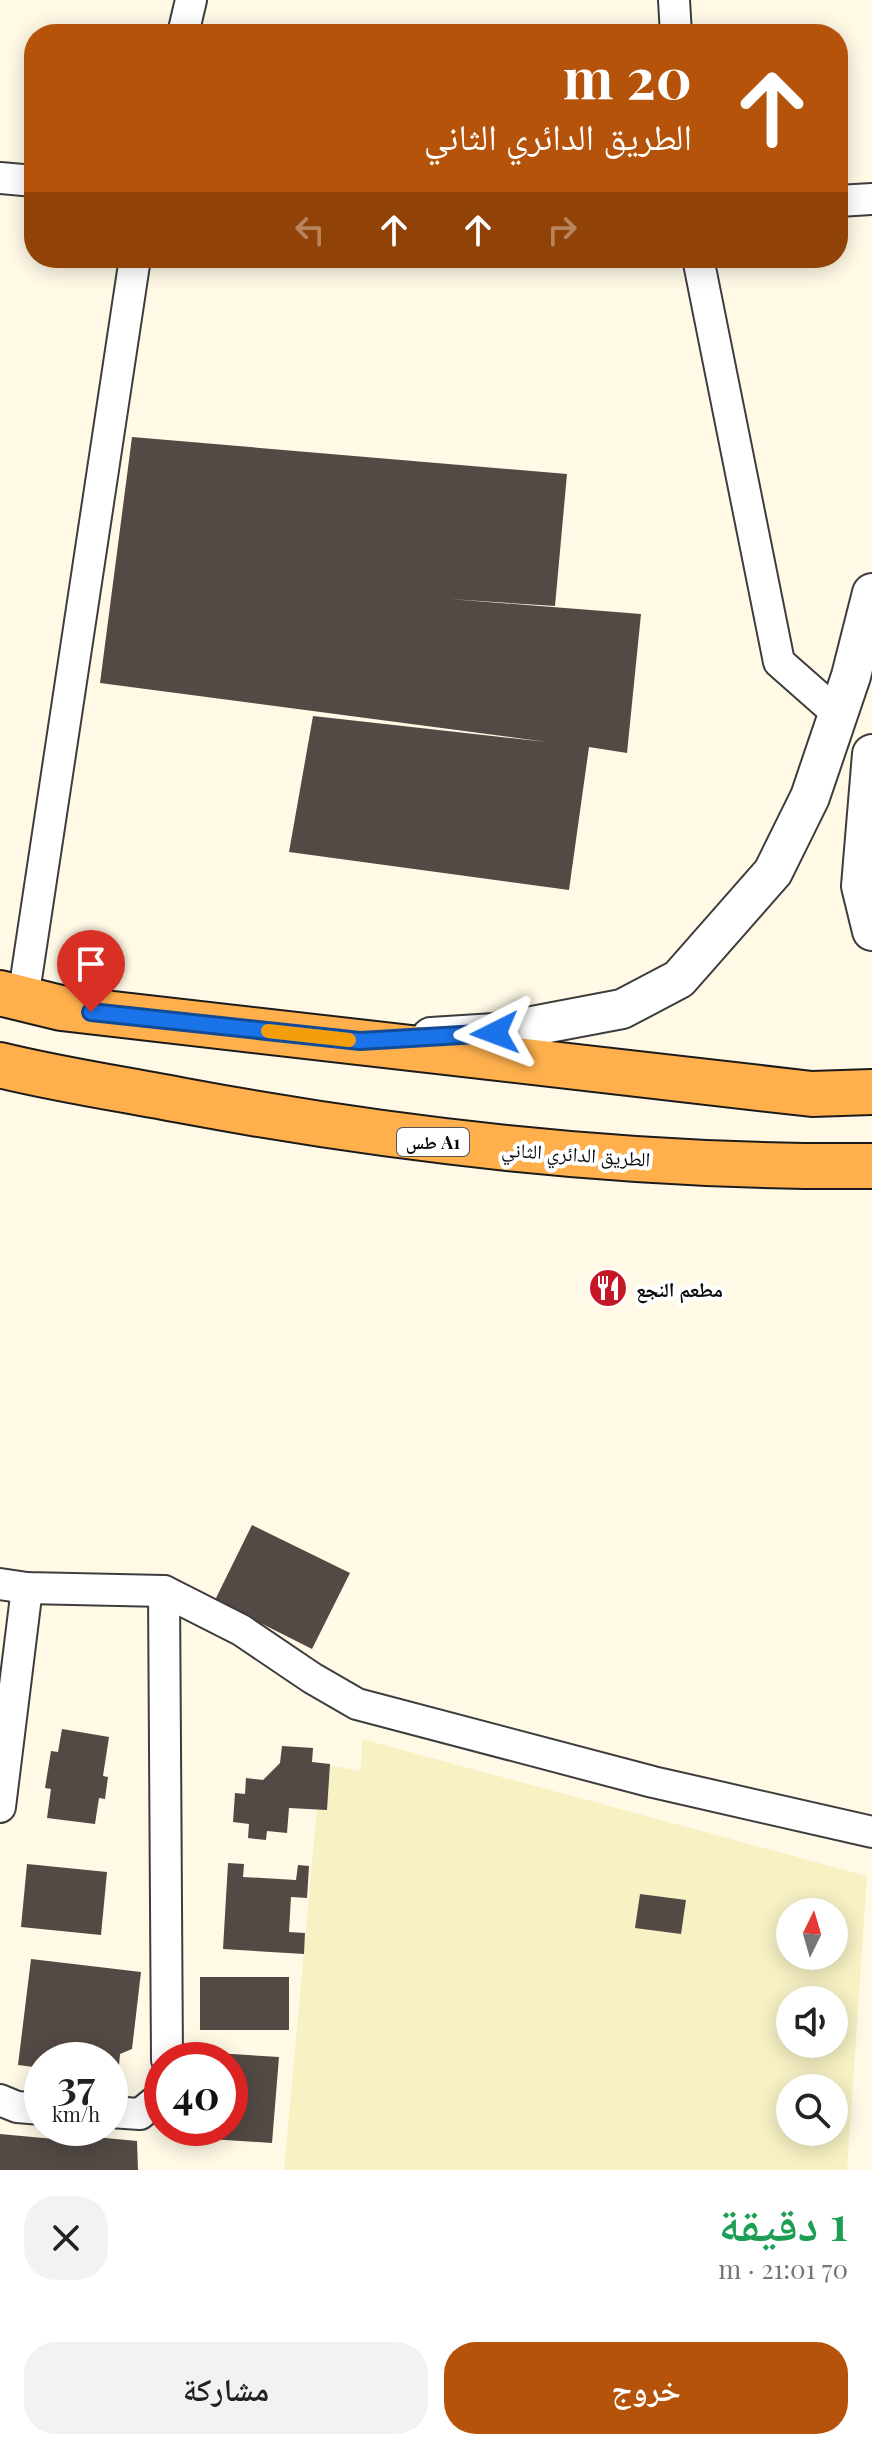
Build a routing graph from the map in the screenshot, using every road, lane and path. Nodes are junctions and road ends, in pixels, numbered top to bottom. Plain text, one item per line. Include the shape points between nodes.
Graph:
1 (191, 0) edge
2 (674, 0) edge
3 (185, 24) edge
4 (675, 24) edge
5 (0, 178) edge
6 (24, 180) edge
7 (872, 199) edge
8 (848, 200) edge
9 (133, 268) edge
10 (700, 268) edge
11 (872, 593) edge
12 (838, 714) junction
13 (872, 754) edge
14 (872, 931) edge
15 (11, 996) edge
16 (360, 1041) junction
17 (0, 1065) edge
18 (872, 1092) edge
19 (872, 1166) edge
20 (14, 1586) edge
21 (164, 1591) junction
22 (0, 1807) edge
23 (872, 1832) edge
24 (167, 2042) edge
25 (0, 2100) edge
26 (24, 2108) edge

1 - 3 street
2 - 4 street
5 - 6 street
7 - 8 street
9 - 15 street
10 - 12 street via 779,662
11 - 12 street
12 - 16 street via 810,797 773,872 679,979 608,1012 495,1033
13 - 14 street via 861,886
15 - 16 highway via 61,1008
16 - 18 highway via 812,1094
17 - 19 highway, الطريق الدائري الثاني / طس A1 via 442,1143 599,1157
20 - 21 street
20 - 22 street
21 - 23 street via 241,1630 357,1704 653,1782
21 - 24 street
25 - 26 street

